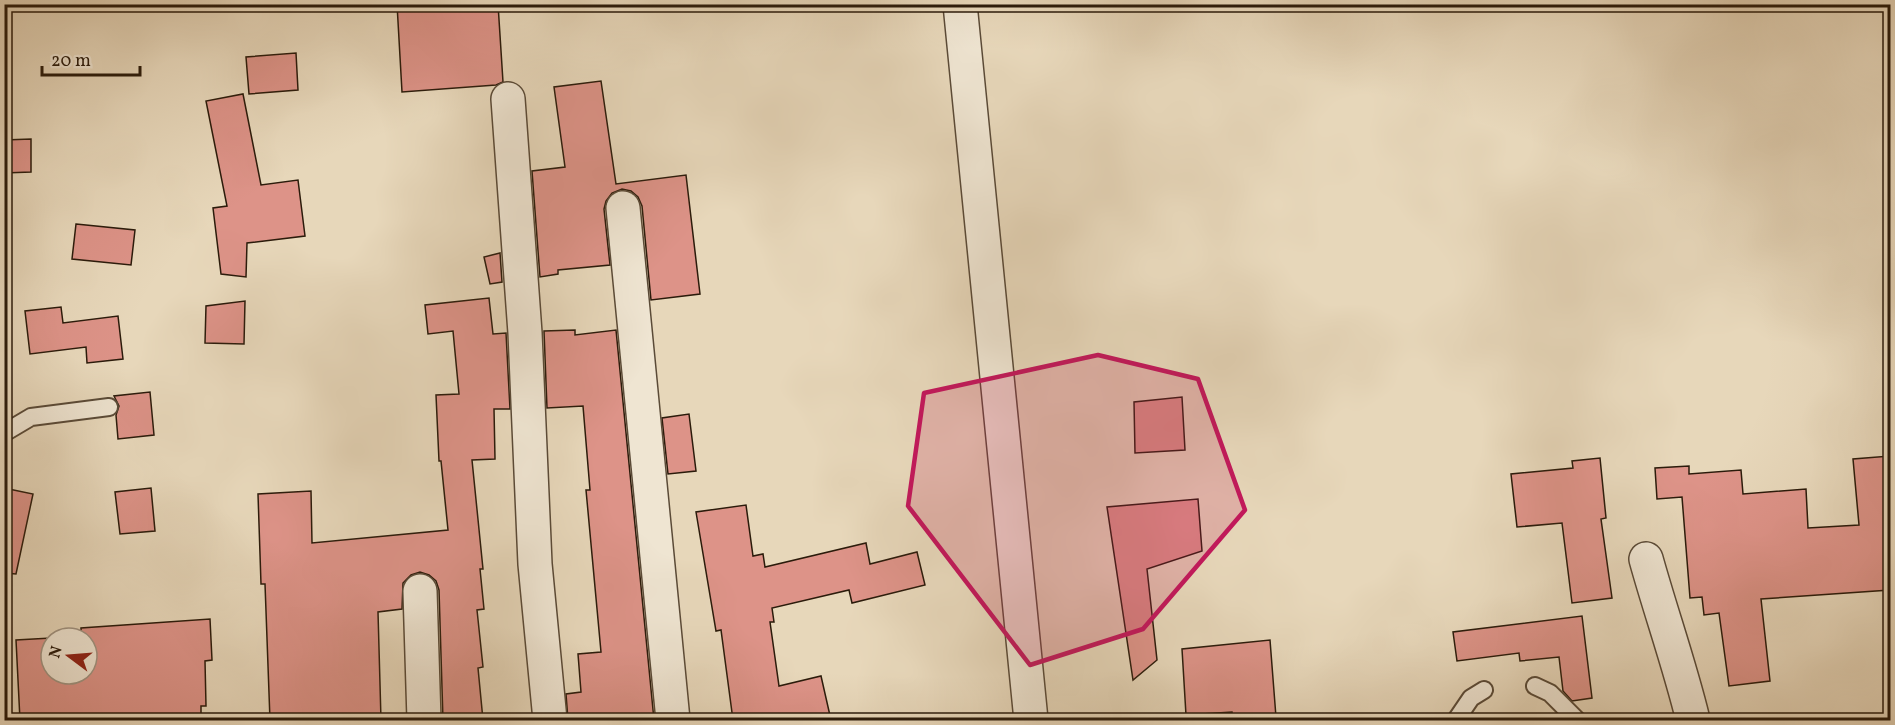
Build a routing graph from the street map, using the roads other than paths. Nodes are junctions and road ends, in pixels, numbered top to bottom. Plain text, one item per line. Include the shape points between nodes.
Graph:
1 (960, 4) edge
2 (508, 99) dead end
3 (623, 208) dead end
4 (109, 407) dead end
5 (4, 433) edge
6 (1646, 559) dead end
7 (420, 591) dead end
8 (1535, 686) dead end
9 (1484, 690) dead end
10 (424, 720) edge
11 (550, 720) edge
12 (673, 720) edge
13 (1031, 720) edge
14 (1456, 720) edge
15 (1577, 720) edge
16 (1693, 720) edge

1 - 13 street
2 - 11 street via 525,333 535,564
3 - 12 street
4 - 5 lane via 32,417
6 - 16 street
7 - 10 street
8 - 15 lane via 1550,693
9 - 14 lane via 1472,698

